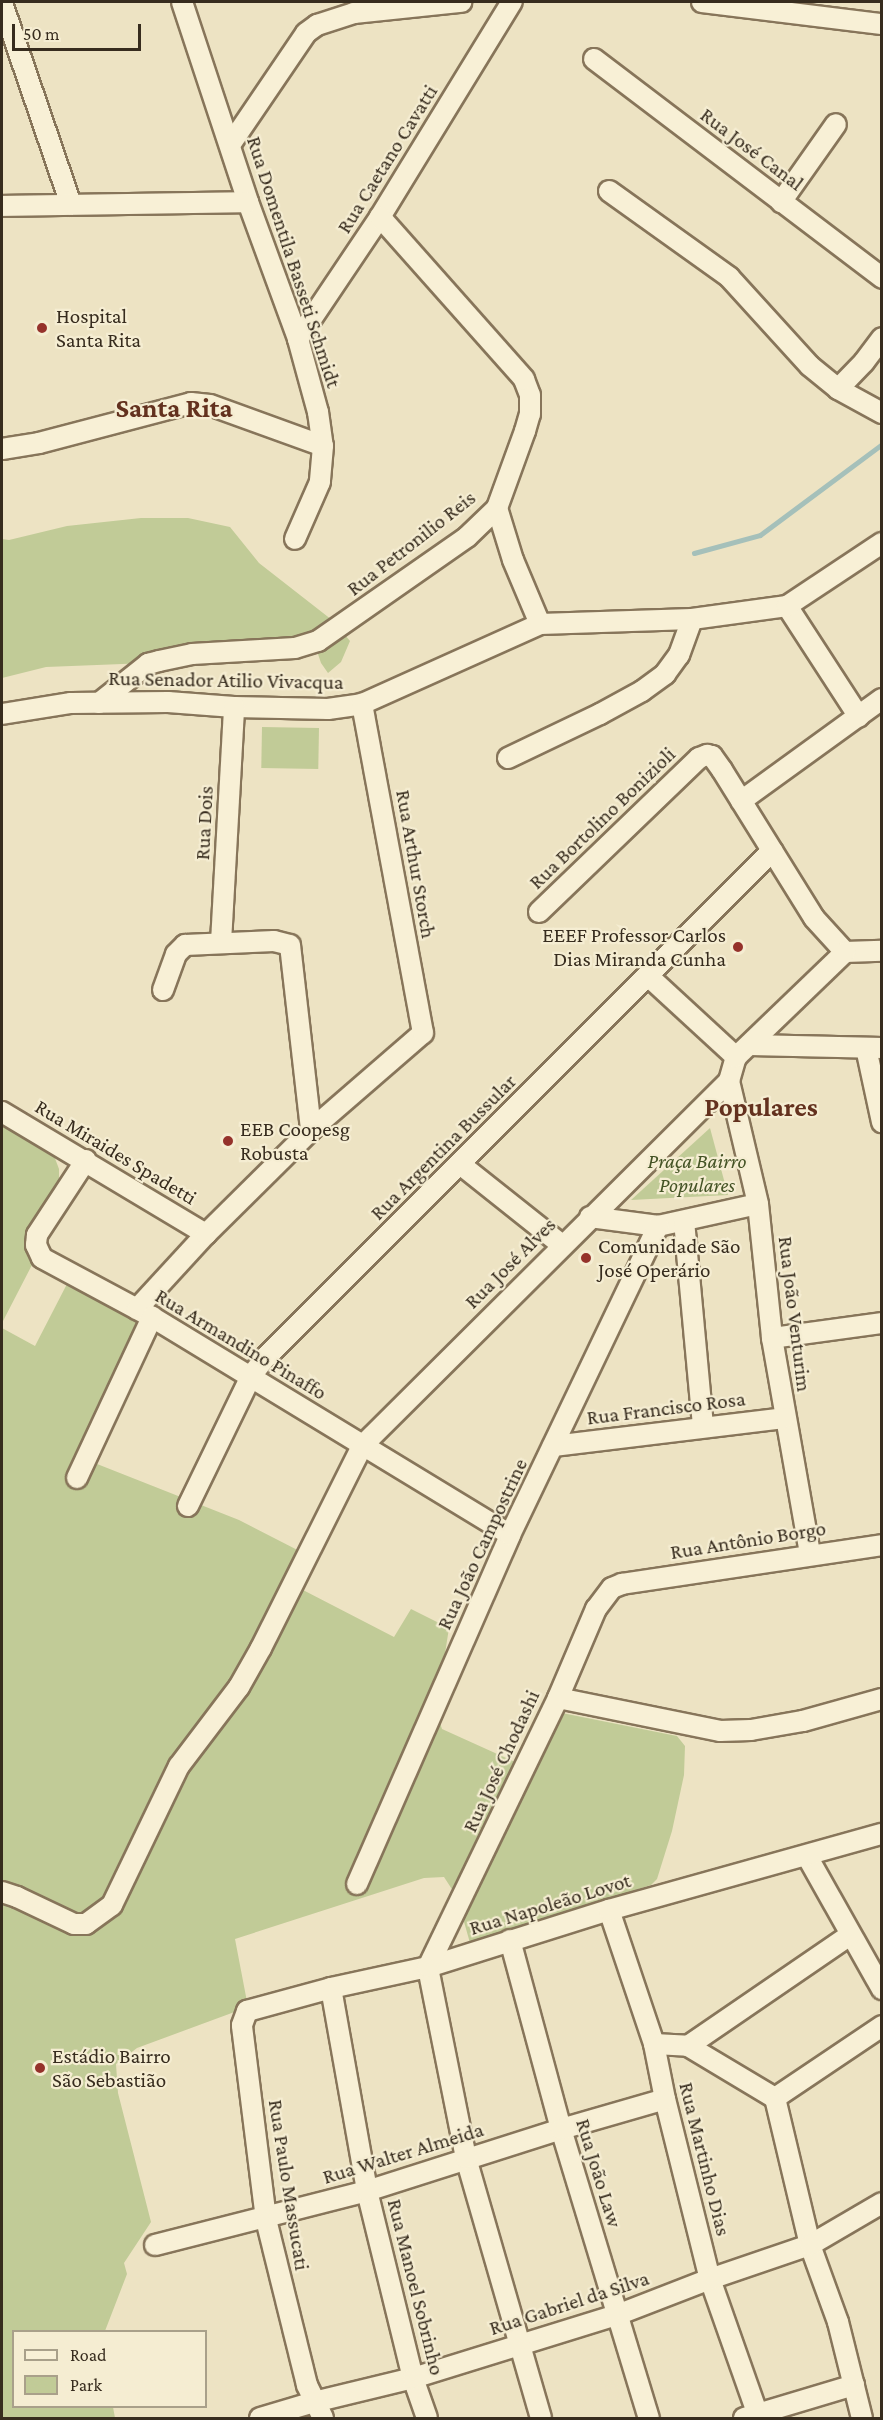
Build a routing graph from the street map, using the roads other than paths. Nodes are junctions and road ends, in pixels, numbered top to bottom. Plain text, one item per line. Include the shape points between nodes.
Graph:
1 (182, 2) edge
2 (461, 2) edge
3 (512, 2) edge
4 (702, 2) edge
5 (2, 3) edge
6 (338, 8) edge
7 (847, 10) edge
8 (882, 24) edge
9 (594, 59) dead end
10 (836, 124) dead end
11 (230, 145) junction
12 (609, 191) dead end
13 (248, 202) junction
14 (781, 202) junction
15 (71, 205) junction
16 (2, 206) edge
17 (380, 218) junction
18 (882, 278) edge
19 (882, 338) edge
20 (298, 339) junction
21 (838, 389) junction
22 (882, 413) edge
23 (323, 446) junction
24 (2, 449) edge
25 (497, 508) junction
26 (295, 539) dead end
27 (882, 543) edge
28 (787, 606) junction
29 (692, 619) junction
30 (540, 624) junction
31 (882, 699) edge
32 (99, 703) junction
33 (362, 704) junction
34 (234, 707) junction
35 (2, 714) edge
36 (859, 717) junction
37 (508, 758) dead end
38 (741, 801) junction
39 (772, 851) junction
40 (539, 912) dead end
41 (221, 942) junction
42 (882, 951) edge
43 (845, 952) junction
44 (648, 976) junction
45 (163, 990) dead end
46 (874, 1048) edge
47 (743, 1051) junction
48 (729, 1081) junction
49 (2, 1112) edge
50 (882, 1122) edge
51 (311, 1131) junction
52 (86, 1160) junction
53 (460, 1164) junction
54 (758, 1204) junction
55 (590, 1217) junction
56 (684, 1221) junction
57 (658, 1226) junction
58 (206, 1234) junction
59 (562, 1245) junction
60 (145, 1313) junction
61 (882, 1323) edge
62 (772, 1338) junction
63 (251, 1376) junction
64 (784, 1418) junction
65 (703, 1426) junction
66 (362, 1446) junction
67 (554, 1446) junction
68 (77, 1478) dead end
69 (188, 1506) dead end
70 (510, 1535) junction
71 (882, 1545) edge
72 (810, 1554) junction
73 (622, 1584) joint
74 (558, 1698) junction
75 (882, 1699) edge
76 (882, 1834) edge
77 (807, 1856) junction
78 (357, 1884) dead end
79 (2, 1892) edge
80 (609, 1910) junction
81 (850, 1935) junction
82 (510, 1940) junction
83 (428, 1967) junction
84 (330, 1988) junction
85 (882, 1989) edge
86 (242, 2025) joint
87 (882, 2026) edge
88 (654, 2044) junction
89 (688, 2046) junction
90 (775, 2098) junction
91 (665, 2099) junction
92 (561, 2129) junction
93 (466, 2158) junction
94 (367, 2191) junction
95 (882, 2203) edge
96 (266, 2219) junction
97 (155, 2245) dead end
98 (810, 2245) junction
99 (710, 2278) junction
100 (617, 2315) junction
101 (520, 2345) junction
102 (413, 2378) junction
103 (854, 2385) junction
104 (318, 2410) edge
105 (754, 2417) edge
106 (260, 2418) edge
107 (427, 2418) edge
108 (541, 2418) edge
109 (649, 2418) edge
110 (862, 2418) edge

1 - 11 street, Rua Domentila Basseti Schmidt
2 - 6 street
3 - 17 street, Rua Caetano Cavatti
4 - 7 street
5 - 15 street
6 - 11 street via 306,33
7 - 8 street
9 - 14 street, Rua José Canal
10 - 14 street
11 - 13 street, Rua Domentila Basseti Schmidt
12 - 21 street via 729,277 810,366
13 - 15 street
13 - 20 street, Rua Domentila Basseti Schmidt
14 - 18 street, Rua José Canal
15 - 16 street
17 - 20 street, Rua Caetano Cavatti
17 - 25 street, Rua Petronilio Reis via 524,379 530,395 530,414
19 - 21 street
20 - 23 street, Rua Domentila Basseti Schmidt
21 - 22 street
23 - 24 street via 210,405 191,403
23 - 26 street, Rua Domentila Basseti Schmidt via 320,482
25 - 30 street via 513,560
25 - 32 street, Rua Petronilio Reis via 467,537 318,641 295,648 192,654 159,660 148,664
27 - 28 street, Rua Senador Atilio Vivacqua
28 - 29 street, Rua Senador Atilio Vivacqua
28 - 36 street
29 - 30 street, Rua Senador Atilio Vivacqua
29 - 37 street via 679,655 665,674 642,691
30 - 33 street, Rua Senador Atilio Vivacqua
31 - 36 street
32 - 34 street, Rua Senador Atilio Vivacqua via 168,702
32 - 35 street, Rua Senador Atilio Vivacqua via 51,705
33 - 34 street, Rua Senador Atilio Vivacqua via 328,710
33 - 51 street, Rua Arthur Storch via 423,1033
34 - 41 street, Rua Dois
36 - 38 street
38 - 39 street
38 - 40 street, Rua Bortolino Bonizioli via 712,756 699,758
39 - 43 street via 814,918
39 - 44 street, Rua Argentina Bussular
41 - 45 street via 191,944 179,950
41 - 51 street via 274,941 290,945
42 - 43 street
43 - 47 street, Rua José Alves
44 - 47 street
44 - 53 street, Rua Argentina Bussular
46 - 47 street
46 - 50 street
47 - 48 street, Rua José Alves
48 - 54 street, Rua João Venturim
48 - 55 street, Rua José Alves
49 - 52 street, Rua Miraides Spadetti
51 - 58 street
52 - 58 street, Rua Miraides Spadetti
52 - 60 street, Rua Armandino Pinaffo via 37,1235 38,1252 50,1263
53 - 59 street
53 - 63 street, Rua Argentina Bussular
54 - 56 street
54 - 62 street, Rua João Venturim
55 - 57 street
55 - 59 street, Rua José Alves
56 - 57 street
56 - 65 street
57 - 67 street, Rua João Campostrine
58 - 60 street
59 - 66 street, Rua José Alves
60 - 63 street, Rua Armandino Pinaffo
60 - 68 street
61 - 62 street
62 - 64 street, Rua João Venturim
63 - 66 street, Rua Armandino Pinaffo
63 - 69 street, Rua Argentina Bussular
64 - 65 street, Rua Francisco Rosa
64 - 72 street, Rua João Venturim
65 - 67 street, Rua Francisco Rosa
66 - 70 street, Rua Armandino Pinaffo
66 - 79 street, Rua José Alves via 261,1648 238,1687 179,1766 112,1905 86,1924 74,1924
67 - 70 street, Rua João Campostrine
70 - 78 street, Rua João Campostrine
71 - 72 street, Rua Antônio Borgo
72 - 73 street, Rua Antônio Borgo
73 - 74 street, Rua José Chodashi via 612,1588 600,1603
74 - 75 street via 720,1731 802,1721
74 - 83 street, Rua José Chodashi
76 - 77 street, Rua Napoleão Lovot
77 - 80 street, Rua Napoleão Lovot
77 - 81 street
80 - 82 street, Rua Napoleão Lovot
80 - 88 street, Rua Martinho Dias
81 - 85 street
81 - 89 street
82 - 83 street, Rua Napoleão Lovot
82 - 92 street, Rua João Law
83 - 84 street, Rua Napoleão Lovot
83 - 93 street
84 - 86 street, Rua Napoleão Lovot via 255,2007 244,2014
84 - 94 street, Rua Manoel Sobrinho
86 - 96 street, Rua Paulo Massucati
87 - 90 street
88 - 89 street
88 - 91 street, Rua Martinho Dias
89 - 90 street
90 - 98 street
91 - 92 street, Rua Walter Almeida
91 - 99 street, Rua Martinho Dias
92 - 93 street, Rua Walter Almeida
92 - 100 street, Rua João Law
93 - 94 street, Rua Walter Almeida
93 - 101 street
94 - 96 street, Rua Walter Almeida
94 - 102 street, Rua Manoel Sobrinho
95 - 98 street, Rua Gabriel da Silva
96 - 97 street, Rua Walter Almeida
96 - 104 street, Rua Paulo Massucati via 307,2385
98 - 99 street, Rua Gabriel da Silva
98 - 103 street via 838,2322
99 - 100 street, Rua Gabriel da Silva
99 - 105 street, Rua Martinho Dias
100 - 101 street, Rua Gabriel da Silva
100 - 109 street, Rua João Law
101 - 102 street, Rua Gabriel da Silva
101 - 108 street
102 - 104 street, Rua Gabriel da Silva
102 - 107 street, Rua Manoel Sobrinho
103 - 105 street
103 - 110 street
104 - 106 street, Rua Gabriel da Silva

